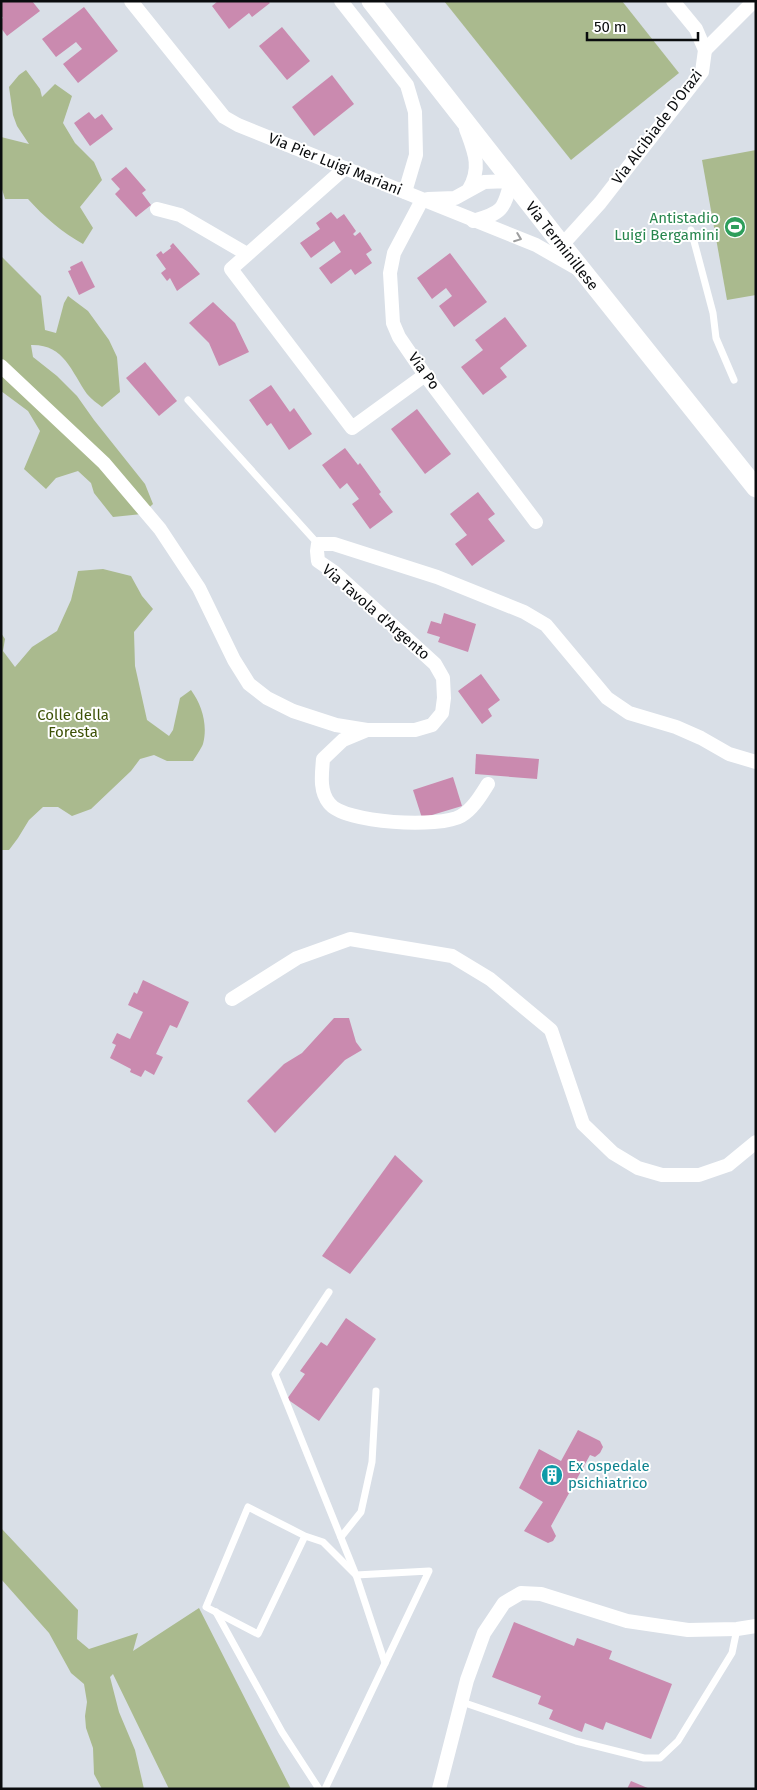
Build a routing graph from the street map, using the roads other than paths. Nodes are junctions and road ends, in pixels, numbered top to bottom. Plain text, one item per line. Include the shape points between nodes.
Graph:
1 (131, 1) edge
2 (341, 1) edge
3 (371, 1) edge
4 (673, 1) edge
5 (754, 1) edge
6 (705, 50) junction
7 (461, 117) junction
8 (345, 168) junction
9 (511, 181) junction
10 (469, 189) junction
11 (405, 192) junction
12 (422, 200) junction
13 (157, 209) dead end
14 (472, 221) junction
15 (691, 230) dead end
16 (562, 245) junction
17 (247, 254) junction
18 (582, 271) junction
19 (1, 366) edge
20 (425, 375) junction
21 (734, 380) dead end
22 (188, 400) dead end
23 (756, 488) edge
24 (536, 522) dead end
25 (318, 544) junction
26 (367, 730) junction
27 (756, 762) edge
28 (488, 784) dead end
29 (232, 999) dead end
30 (756, 1142) edge
31 (328, 1292) dead end
32 (376, 1391) dead end
33 (305, 1536) junction
34 (341, 1536) junction
35 (356, 1575) junction
36 (216, 1612) junction
37 (756, 1626) edge
38 (737, 1629) junction
39 (385, 1664) junction
40 (462, 1702) junction
41 (319, 1789) edge
42 (325, 1789) edge
43 (439, 1789) edge

1 - 8 street, Via Pier Luigi Mariani via 224,117
2 - 11 street via 407,85 415,112 416,155
3 - 7 main road, Via Terminillese
4 - 6 street, Via Alcibiade D'Orazi via 696,29
5 - 6 street
6 - 16 street, Via Alcibiade D'Orazi via 702,72
7 - 9 main road, Via Terminillese
7 - 10 street via 476,158 477,169
8 - 11 street, Via Pier Luigi Mariani
8 - 17 street
9 - 10 street via 484,182
9 - 14 street via 501,208 493,216
9 - 16 main road, Via Terminillese
10 - 12 street via 455,198
11 - 12 street, Via Pier Luigi Mariani
12 - 14 street, Via Pier Luigi Mariani
12 - 20 street, Via Po via 394,253 390,273 393,323
13 - 17 street via 180,216
14 -> 18 street, Via Pier Luigi Mariani via 536,245
15 - 21 lane via 713,313 716,338
16 - 18 main road, Via Terminillese
17 - 20 street via 231,269 352,428
18 - 23 main road, Via Terminillese
19 - 26 street, Via Tavola d'Argento via 104,463 160,529 199,588 249,684 267,698 293,711 336,725
20 - 24 street, Via Po
22 - 25 lane
25 - 26 street, Via Tavola d'Argento via 318,561 435,664 443,678 442,713 432,725 415,730
25 - 27 street, Via Tavola d'Argento via 353,549 437,577 524,612 546,624 607,698 629,713 676,727 729,754
26 - 28 street via 343,740 323,759 321,782 328,803 338,810 360,819 379,821 446,821 461,816 474,805
29 - 30 street via 297,958 350,940 452,956 490,979 551,1030 583,1124 614,1153 638,1168 662,1175 699,1175 728,1165
31 - 34 lane via 275,1374
32 - 34 lane via 372,1462 361,1512
33 - 35 lane via 323,1542
33 - 36 lane via 258,1634
33 - 36 lane via 248,1507 206,1606
34 - 35 lane
35 - 39 lane
35 - 39 lane via 429,1571
36 - 41 lane via 282,1732
37 - 38 street
38 - 40 street via 688,1630 627,1621 542,1594 521,1593 504,1603 484,1633
38 - 40 lane via 732,1653 678,1741 660,1758 644,1758 576,1741
39 - 42 lane
40 - 43 street

